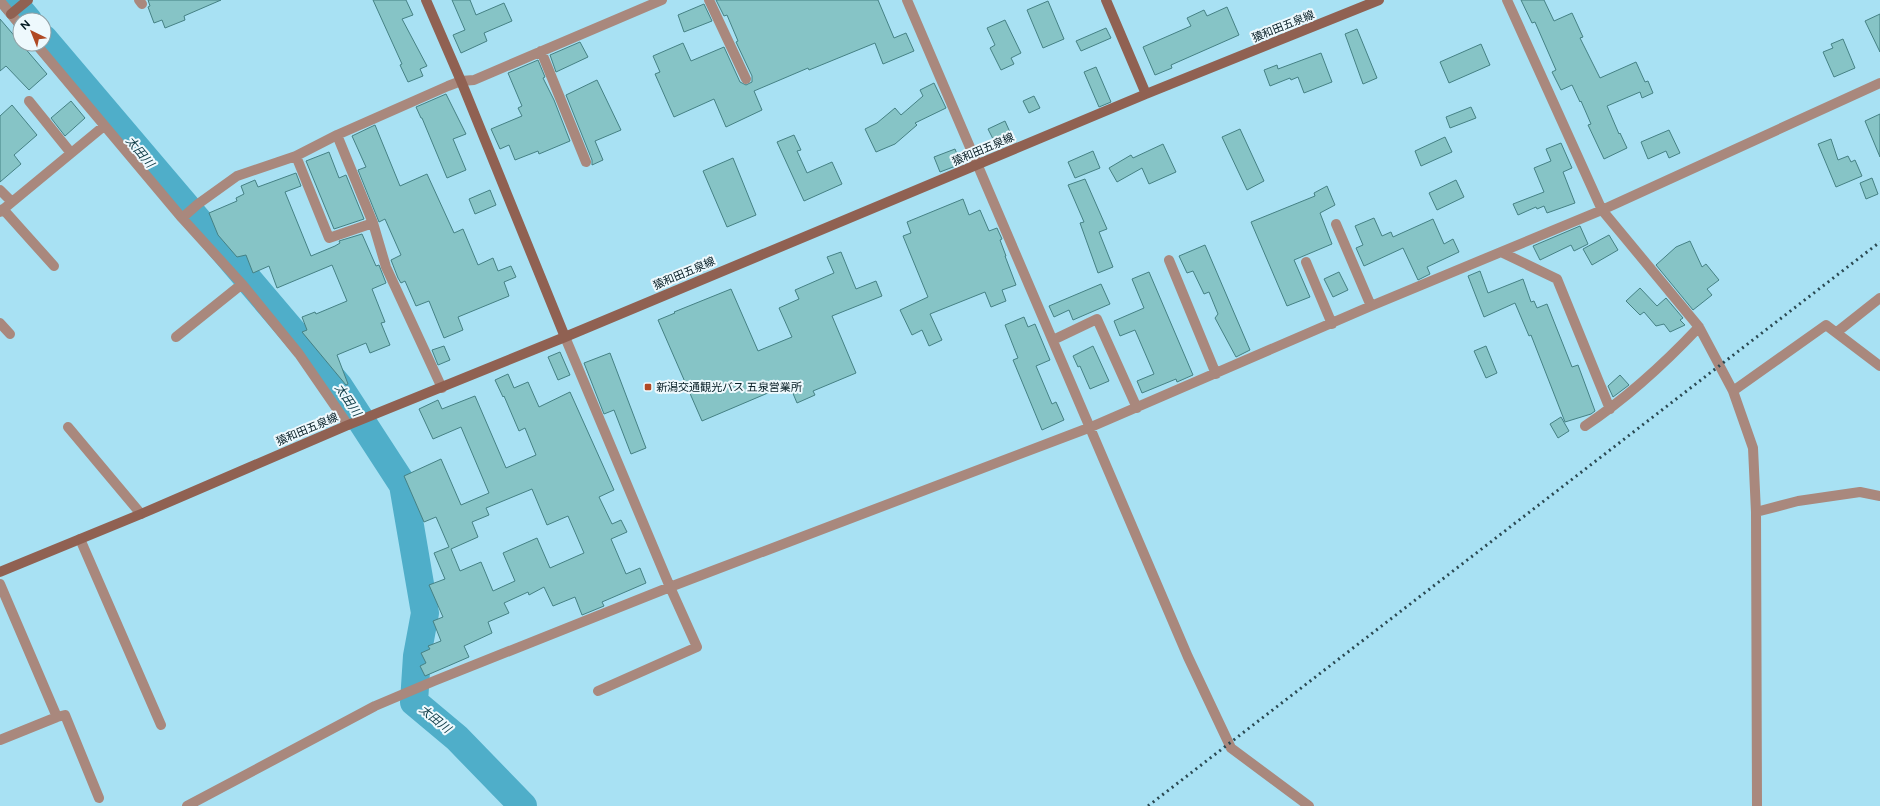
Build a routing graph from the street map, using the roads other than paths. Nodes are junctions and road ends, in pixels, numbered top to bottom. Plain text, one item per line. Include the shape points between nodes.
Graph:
1 (426, 0) edge
2 (662, 0) edge
3 (709, 0) edge
4 (907, 0) edge
5 (1106, 0) edge
6 (1379, 0) edge
7 (1507, 0) edge
8 (0, 1) edge
9 (26, 2) edge
10 (13, 12) edge
11 (12, 13) edge
12 (541, 51) junction
13 (43, 52) edge
14 (746, 79) dead end
15 (462, 81) junction
16 (1880, 83) edge
17 (1146, 94) junction
18 (28, 101) dead end
19 (104, 126) junction
20 (337, 135) junction
21 (72, 153) junction
22 (296, 156) junction
23 (586, 162) dead end
24 (978, 165) junction
25 (0, 190) edge
26 (12, 202) junction
27 (1602, 210) junction
28 (2, 211) edge
29 (182, 218) junction
30 (373, 223) junction
31 (1336, 224) dead end
32 (1501, 252) junction
33 (1169, 260) dead end
34 (1306, 262) dead end
35 (54, 266) dead end
36 (242, 284) junction
37 (1880, 298) edge
38 (1371, 306) junction
39 (0, 322) edge
40 (1332, 324) junction
41 (1699, 327) junction
42 (1836, 332) junction
43 (10, 334) dead end
44 (176, 337) dead end
45 (565, 337) junction
46 (1052, 340) junction
47 (1880, 366) edge
48 (1216, 374) junction
49 (442, 388) junction
50 (1734, 391) junction
51 (1137, 408) junction
52 (1610, 409) junction
53 (348, 425) junction
54 (1585, 426) dead end
55 (68, 427) dead end
56 (1091, 427) junction
57 (1880, 496) edge
58 (1756, 512) junction
59 (141, 514) junction
60 (80, 539) junction
61 (0, 572) edge
62 (0, 584) edge
63 (670, 587) junction
64 (598, 692) dead end
65 (57, 717) junction
66 (162, 725) dead end
67 (0, 740) edge
68 (99, 798) dead end
69 (188, 806) edge
70 (1310, 806) edge
71 (1757, 806) edge

1 - 15 main road
2 - 12 street
3 - 14 street
4 - 24 street
5 - 17 main road
6 - 17 main road, 猿和田五泉線
7 - 27 street
8 - 11 street
9 - 10 main road
12 - 15 street via 474,80
12 - 23 street
13 - 19 street
15 - 20 street
15 - 45 main road
16 - 27 street
17 - 24 main road, 猿和田五泉線
18 - 21 street
19 - 21 street
19 - 29 street
20 - 22 street
20 - 30 street
21 - 26 street
22 - 29 street via 237,176
22 - 30 street via 329,238
24 - 45 main road, 猿和田五泉線
24 - 46 street
25 - 26 street
26 - 28 street
27 - 32 street
27 - 41 street
28 - 35 street
29 - 36 street
30 - 49 street via 386,267
31 - 38 street
32 - 38 street
32 - 52 street via 1556,279
33 - 48 street
34 - 40 street
36 - 44 street
36 - 53 street via 299,354
37 - 42 street
38 - 40 street
39 - 43 street
40 - 48 street
41 - 50 street
41 - 52 street
42 - 47 street
42 - 50 street via 1826,325
45 - 49 main road, 猿和田五泉線
45 - 63 street
46 - 51 street via 1097,319
46 - 56 street
48 - 51 street
49 - 53 main road, 猿和田五泉線
50 - 58 street via 1753,448
51 - 56 street
52 - 54 street
53 - 59 main road, 猿和田五泉線
55 - 59 street
56 - 63 street
56 - 70 street via 1188,657 1231,748
57 - 58 street via 1860,492
58 - 71 street
59 - 60 main road, 猿和田五泉線
60 - 61 main road, 猿和田五泉線
60 - 66 street
62 - 65 street
63 - 64 street via 697,647
63 - 69 street via 375,706
65 - 67 street
65 - 68 street via 65,715

